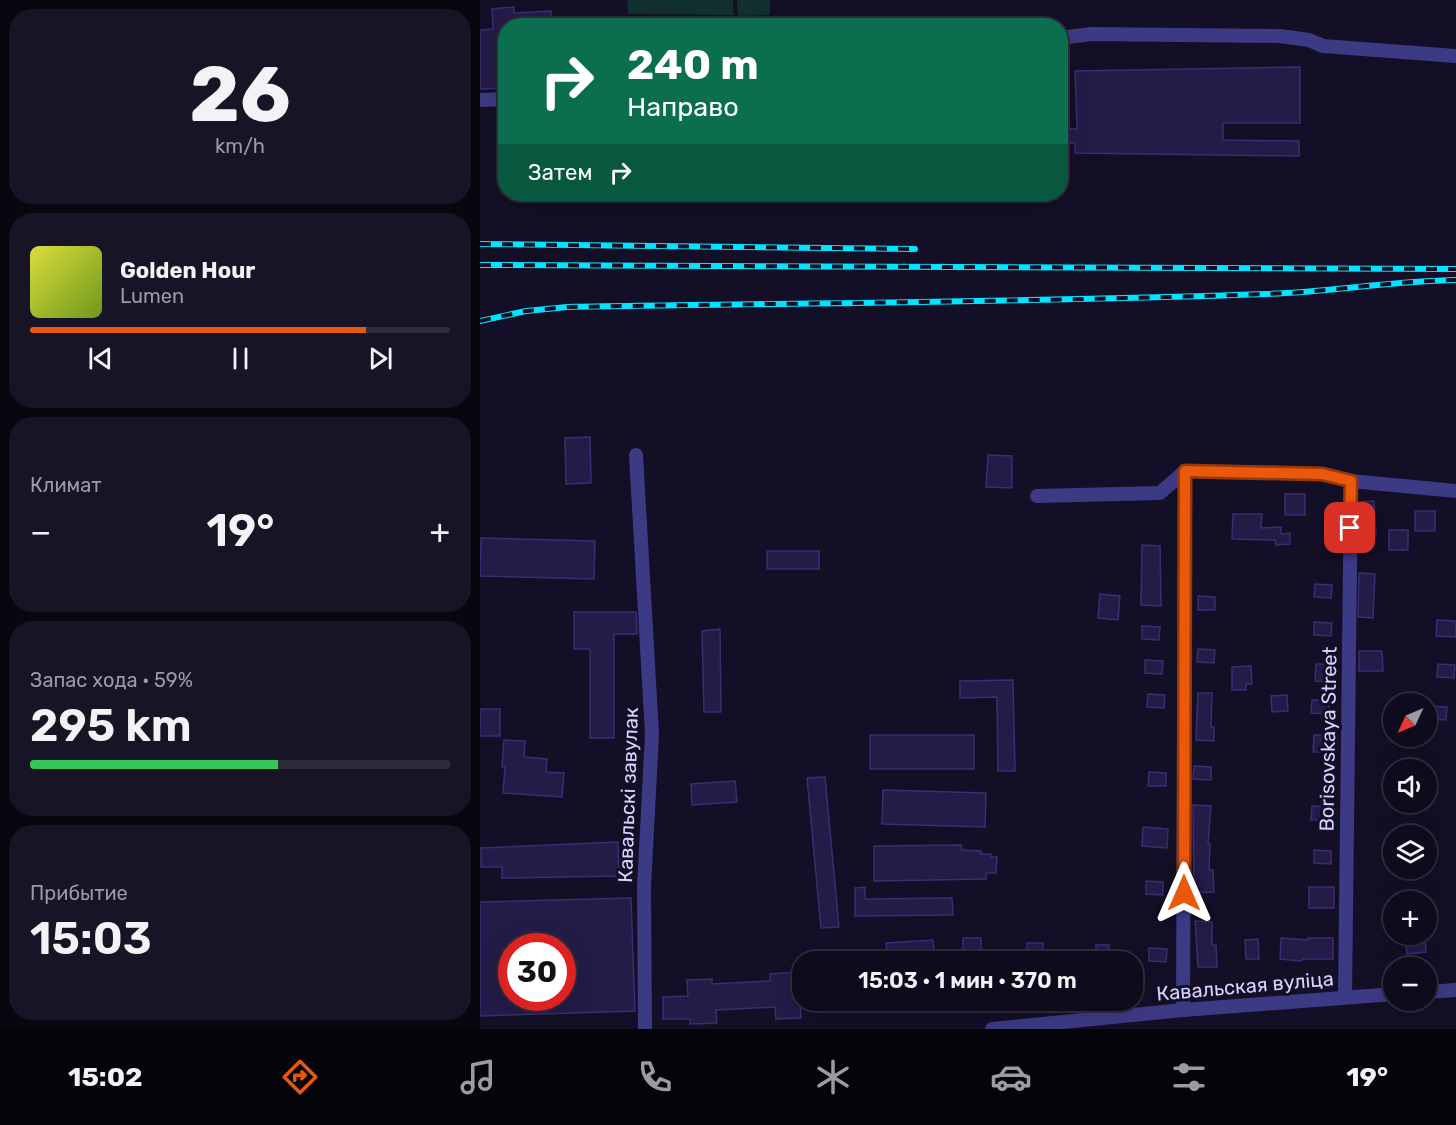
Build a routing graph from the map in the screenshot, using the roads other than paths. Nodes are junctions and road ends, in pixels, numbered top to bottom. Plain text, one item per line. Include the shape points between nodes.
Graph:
1 (1068, 37) edge
2 (1456, 56) edge
3 (498, 99) edge
4 (480, 100) edge
5 (636, 454) dead end
6 (1185, 471) junction
7 (1351, 481) junction
8 (1456, 491) edge
9 (1037, 496) dead end
10 (1456, 990) edge
11 (1437, 991) edge
12 (1383, 995) edge
13 (1345, 997) junction
14 (1183, 1010) junction
15 (645, 1029) edge
16 (992, 1029) edge

1 - 2 street via 1280,36 1323,46
3 - 4 street
5 - 15 street, Кавальскі завулак via 652,734 644,887
6 - 7 street via 1322,474
6 - 9 street via 1160,493
6 - 14 street
7 - 8 street
7 - 13 street, Borisovskaya Street
10 - 11 street
12 - 13 street, Кавальская вуліца
13 - 14 street, Кавальская вуліца
14 - 16 street, Кавальская вуліца

